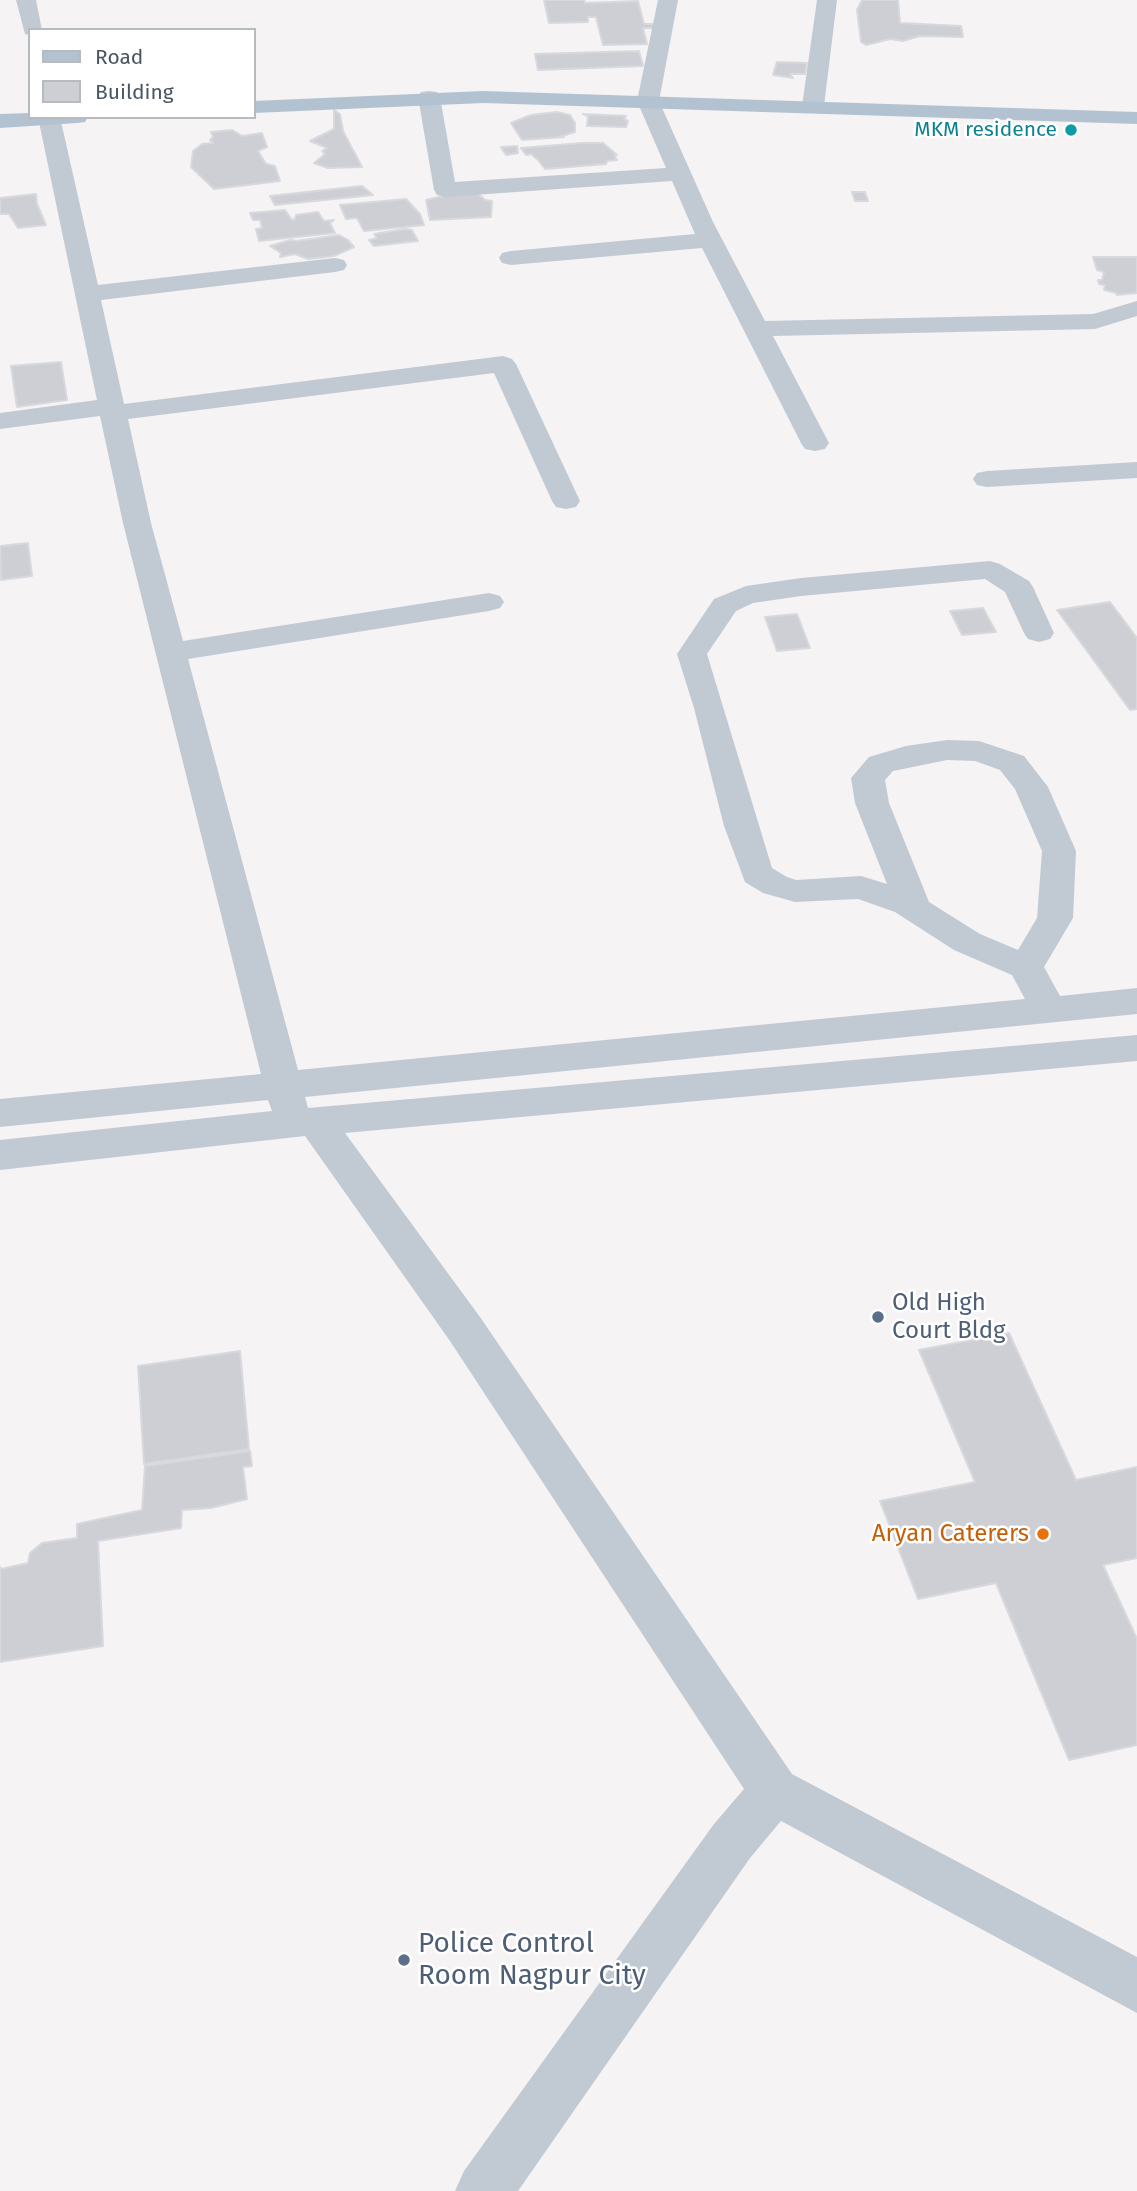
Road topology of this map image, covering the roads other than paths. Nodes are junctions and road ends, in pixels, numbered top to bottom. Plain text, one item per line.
1 (26, 0) edge
2 (668, 0) edge
3 (827, 0) edge
4 (32, 28) edge
5 (256, 93) edge
6 (649, 95) junction
7 (429, 97) junction
8 (814, 100) junction
9 (0, 106) edge
10 (256, 107) edge
11 (1137, 107) edge
12 (28, 110) edge
13 (28, 117) edge
14 (1137, 118) edge
15 (52, 119) edge
16 (0, 121) edge
17 (679, 174) junction
18 (710, 240) junction
19 (511, 258) dead end
20 (335, 265) dead end
21 (87, 294) junction
22 (1137, 308) edge
23 (756, 329) junction
24 (112, 410) junction
25 (0, 421) edge
26 (815, 443) dead end
27 (1137, 470) edge
28 (987, 479) dead end
29 (566, 501) dead end
30 (489, 602) dead end
31 (1039, 633) dead end
32 (171, 652) junction
33 (915, 909) junction
34 (1026, 967) junction
35 (1137, 1001) edge
36 (1049, 1009) junction
37 (1137, 1048) edge
38 (283, 1085) junction
39 (0, 1113) edge
40 (304, 1122) junction
41 (0, 1155) edge
42 (774, 1791) junction
43 (1137, 1986) edge
44 (484, 2191) edge

1 - 4 street
2 - 6 street
3 - 8 street
5 - 6 main road
6 - 7 main road
6 - 8 main road
6 - 17 street
7 - 10 main road
7 - 17 street
8 - 11 main road
8 - 14 main road
9 - 12 main road
13 - 16 main road
15 - 21 street
17 - 18 street
18 - 19 street
18 - 23 street
20 - 21 street
21 - 24 street
22 - 23 street
23 - 26 street
24 - 25 street
24 - 29 street
24 - 32 street
27 - 28 street
30 - 32 street
31 - 33 street
32 - 38 street
33 - 34 street
33 - 34 street
34 - 36 street
35 - 36 street
36 - 38 street
37 - 40 street
38 - 39 street
38 - 40 street
40 - 41 street
40 - 42 street
42 - 43 street
42 - 44 street

